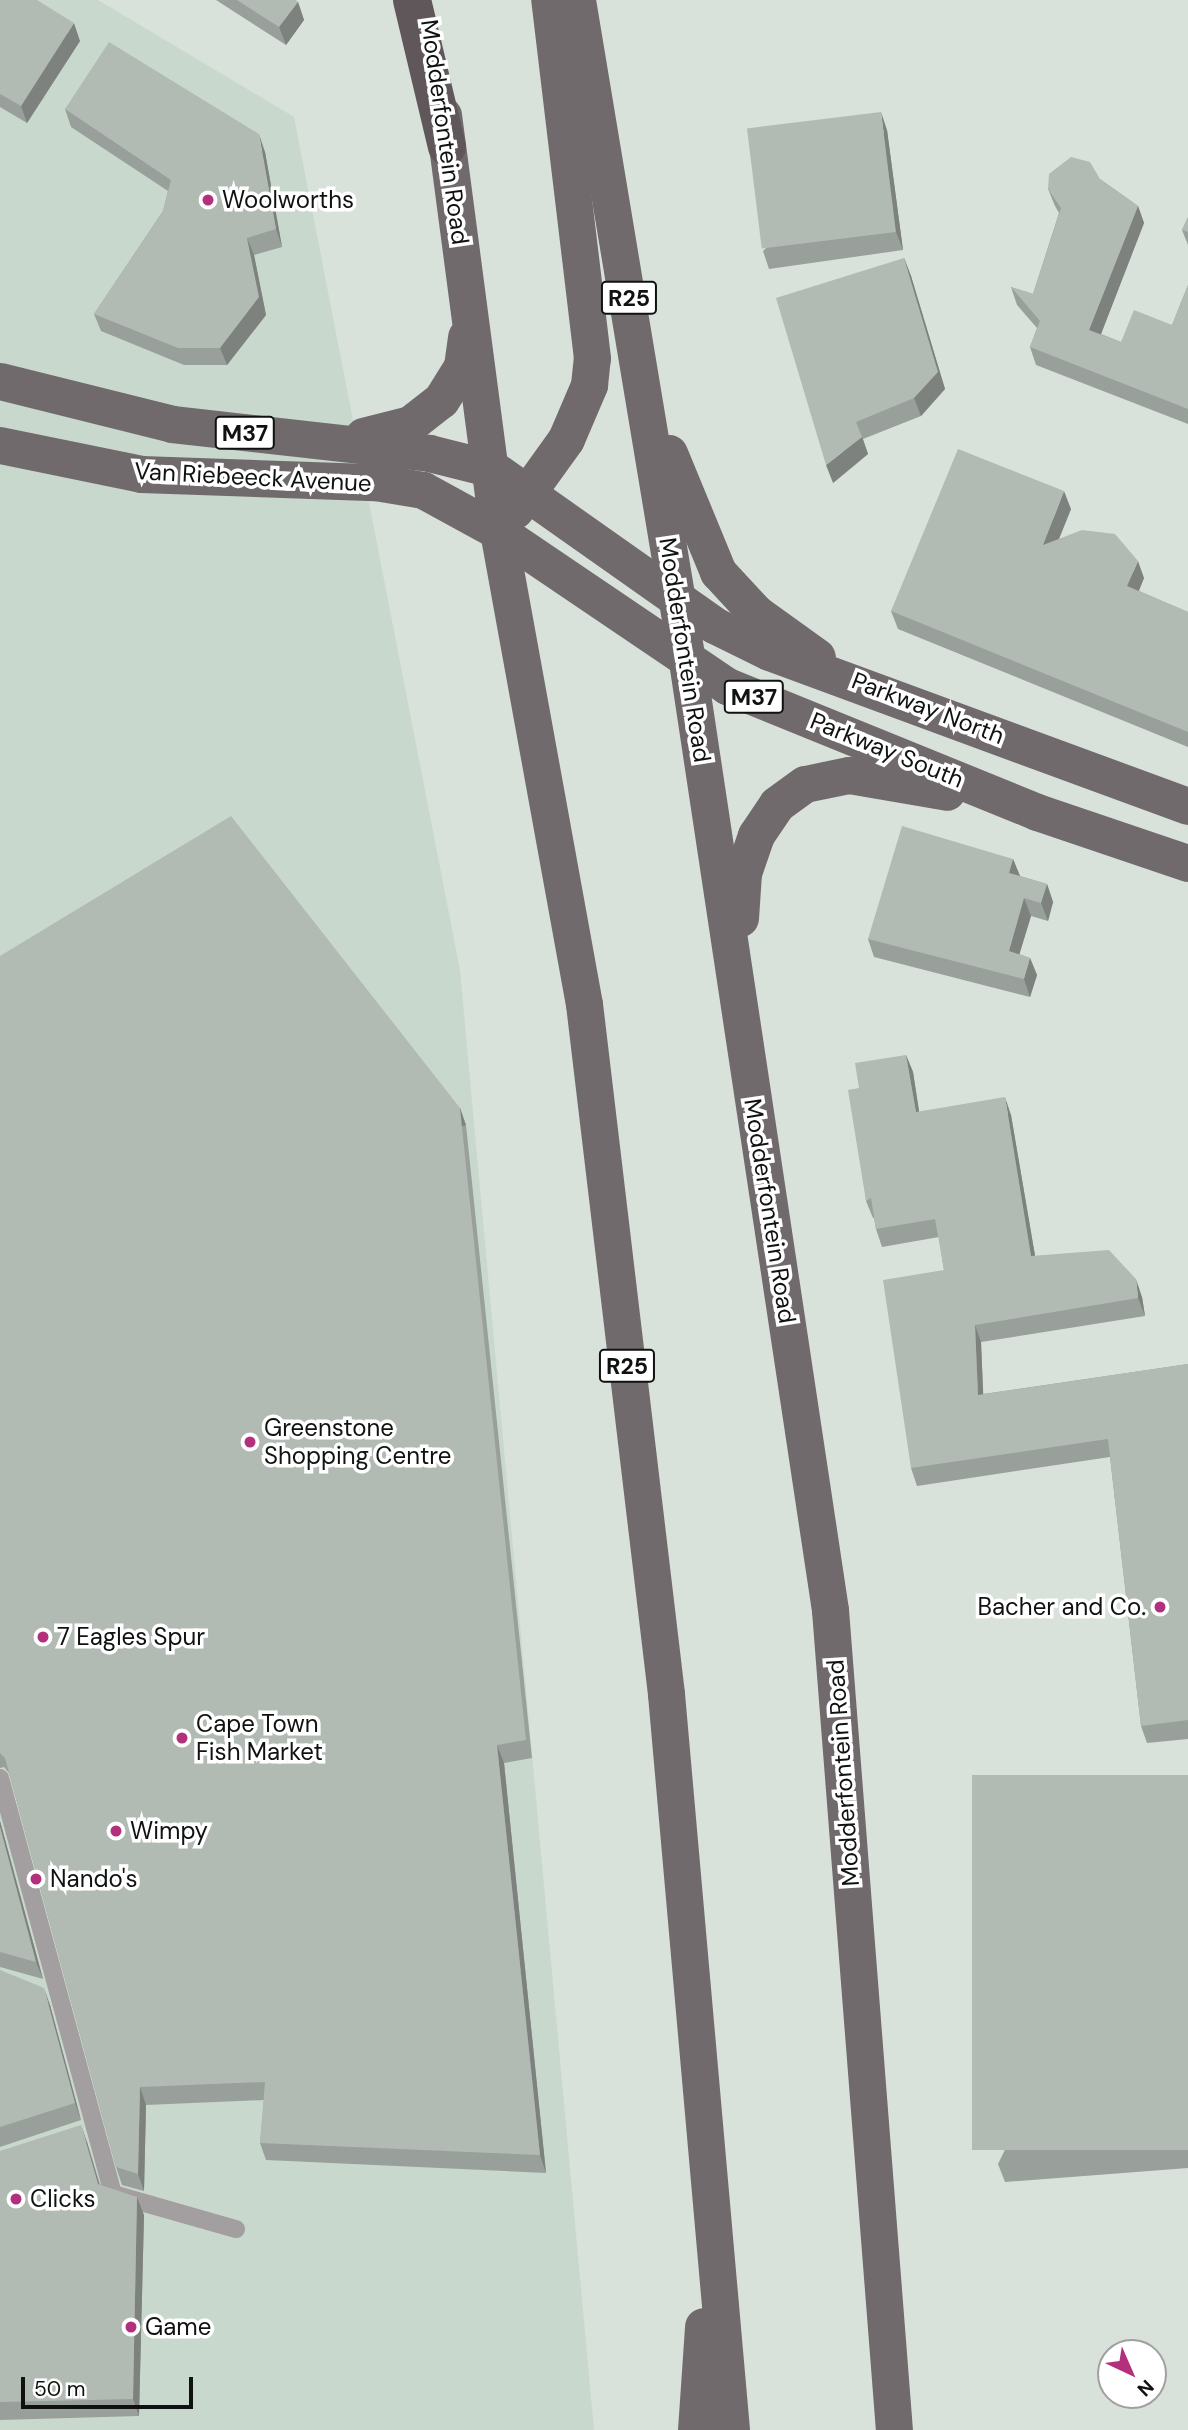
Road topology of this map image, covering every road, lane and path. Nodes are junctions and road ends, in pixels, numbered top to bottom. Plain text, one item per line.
1 (412, 0) edge
2 (427, 0) edge
3 (549, 0) edge
4 (577, 0) edge
5 (447, 147) junction
6 (469, 309) junction
7 (0, 381) edge
8 (643, 383) junction
9 (324, 442) junction
10 (0, 445) edge
11 (493, 469) junction
12 (530, 490) junction
13 (498, 531) junction
14 (677, 596) junction
15 (687, 661) junction
16 (845, 677) junction
17 (1188, 806) edge
18 (1037, 812) junction
19 (1188, 863) edge
20 (759, 1136) junction
21 (0, 1778) edge
22 (34, 1988) edge
23 (56, 1995) junction
24 (710, 2193) junction
25 (236, 2230) dead end
26 (696, 2430) edge
27 (731, 2430) edge
28 (894, 2430) edge

1 - 5 highway
2 - 5 main road, Modderfontein Road / R25
3 - 12 main road
4 - 8 main road, Modderfontein Road / R25
5 - 6 main road, Modderfontein Road / R25
6 - 9 main road
6 - 11 main road, Modderfontein Road / R25
7 - 9 main road, Van Riebeeck Avenue / M37
8 - 14 main road, Modderfontein Road / R25
8 - 16 main road
9 - 11 main road, Van Riebeeck Avenue / M37
10 - 13 main road, Van Riebeeck Avenue / M37
11 - 12 main road, Van Riebeeck Avenue / M37
11 - 13 main road, Modderfontein Road / R25
12 - 13 main road
12 - 14 main road, Van Riebeeck Avenue / M37
13 - 15 main road, Parkway South / M37
13 - 24 main road, Modderfontein Road / R25
14 - 15 main road, Modderfontein Road / R25
14 - 16 main road, Parkway North / M37
15 - 18 main road, Parkway South / M37
15 - 20 main road, Modderfontein Road / R25
16 - 17 main road, Parkway North / M37
18 - 19 main road, Parkway South / M37
18 - 20 main road
20 - 28 main road, Modderfontein Road / R25
21 - 23 street
22 - 23 street
23 - 25 street
24 - 26 main road
24 - 27 main road, Modderfontein Road / R25

